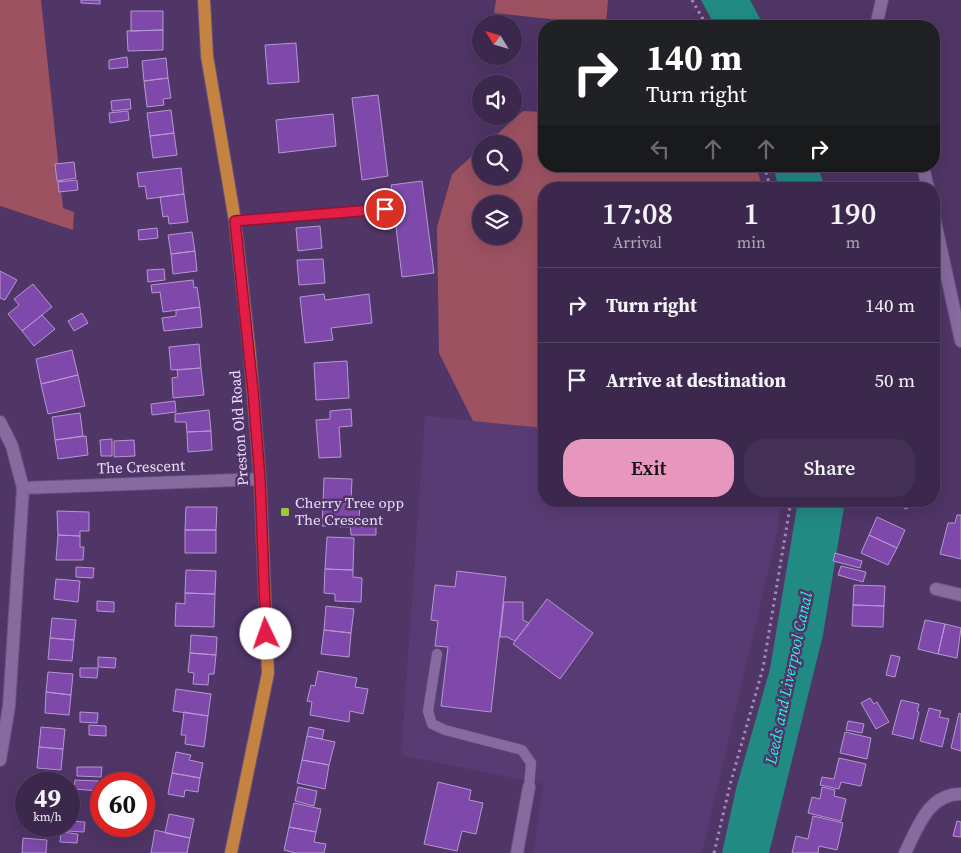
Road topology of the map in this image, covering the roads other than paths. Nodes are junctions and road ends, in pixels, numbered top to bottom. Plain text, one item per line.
1 (204, 0) edge
2 (882, 0) edge
3 (877, 20) edge
4 (385, 209) dead end
5 (235, 221) junction
6 (940, 245) edge
7 (961, 341) edge
8 (0, 422) edge
9 (260, 479) junction
10 (23, 488) junction
11 (936, 589) dead end
12 (961, 595) edge
13 (437, 654) dead end
14 (0, 760) edge
15 (529, 787) joint
16 (961, 794) edge
17 (232, 853) edge
18 (517, 853) edge
19 (905, 853) edge

1 - 5 main road, Preston Old Road
2 - 3 street
4 - 5 lane
5 - 9 main road, Preston Old Road
6 - 7 street
8 - 10 street
9 - 10 street, The Crescent
9 - 17 main road, Preston Old Road
10 - 14 street
11 - 12 street
13 - 15 lane
15 - 18 street
16 - 19 street

